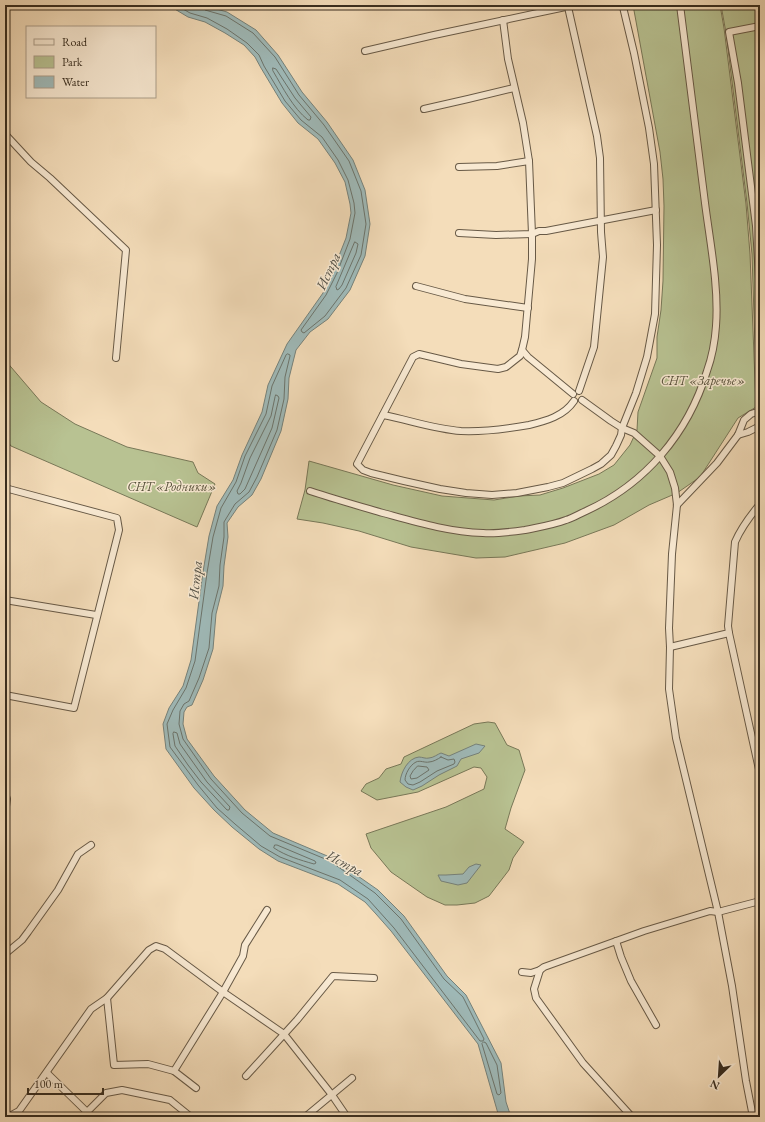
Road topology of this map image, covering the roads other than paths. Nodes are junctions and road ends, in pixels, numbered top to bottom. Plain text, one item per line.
1 (575, 5) edge
2 (621, 5) edge
3 (680, 5) edge
4 (568, 7) junction
5 (503, 20) junction
6 (760, 26) edge
7 (366, 51) dead end
8 (514, 88) junction
9 (424, 109) dead end
10 (5, 134) edge
11 (529, 161) junction
12 (459, 166) dead end
13 (656, 210) junction
14 (601, 220) junction
15 (459, 233) dead end
16 (532, 234) junction
17 (416, 286) dead end
18 (760, 296) edge
19 (528, 308) junction
20 (522, 350) junction
21 (116, 358) dead end
22 (580, 391) junction
23 (573, 394) junction
24 (582, 400) junction
25 (574, 401) junction
26 (760, 411) edge
27 (383, 415) junction
28 (760, 426) edge
29 (622, 428) junction
30 (738, 435) junction
31 (660, 456) junction
32 (5, 488) edge
33 (310, 491) dead end
34 (760, 504) edge
35 (677, 505) junction
36 (5, 600) edge
37 (96, 615) junction
38 (729, 633) junction
39 (670, 647) junction
40 (5, 695) edge
41 (760, 774) edge
42 (5, 793) edge
43 (5, 814) edge
44 (91, 845) dead end
45 (760, 901) edge
46 (267, 910) dead end
47 (718, 912) junction
48 (616, 941) junction
49 (5, 954) edge
50 (540, 970) junction
51 (522, 972) dead end
52 (374, 978) dead end
53 (223, 992) junction
54 (107, 998) junction
55 (656, 1025) dead end
56 (284, 1034) junction
57 (174, 1071) junction
58 (46, 1073) junction
59 (246, 1076) dead end
60 (352, 1078) dead end
61 (196, 1088) dead end
62 (332, 1095) junction
63 (8, 1117) edge
64 (191, 1117) edge
65 (305, 1117) edge
66 (347, 1117) edge
67 (632, 1117) edge
68 (753, 1117) edge

1 - 4 street
2 - 13 street
3 - 31 street
4 - 5 street
4 - 14 street
5 - 7 street
5 - 8 street
6 - 18 street
8 - 9 street
8 - 11 street
10 - 21 street
11 - 12 street
11 - 16 street
13 - 14 street
13 - 29 street
14 - 16 street
14 - 22 street
15 - 16 street
16 - 19 street
17 - 19 street
19 - 20 street
20 - 23 street
20 - 27 street
22 - 23 street
22 - 24 street
23 - 25 street
24 - 25 street
24 - 29 street
25 - 27 street
26 - 30 street
27 - 29 street
28 - 30 street
29 - 31 street
30 - 35 street
31 - 33 street
31 - 35 street
32 - 37 street
34 - 38 street
35 - 39 street
36 - 37 street
37 - 40 street
38 - 39 street
38 - 41 street
39 - 47 street
42 - 43 street
44 - 49 street
45 - 47 street
46 - 53 street
47 - 48 street
47 - 68 street
48 - 50 street
48 - 55 street
50 - 51 street
50 - 67 street
52 - 56 street
53 - 54 street
53 - 56 street
53 - 57 street
54 - 57 street
54 - 58 street
56 - 59 street
56 - 62 street
57 - 61 street
58 - 63 street
58 - 64 street
60 - 62 street
62 - 65 street
62 - 66 street

